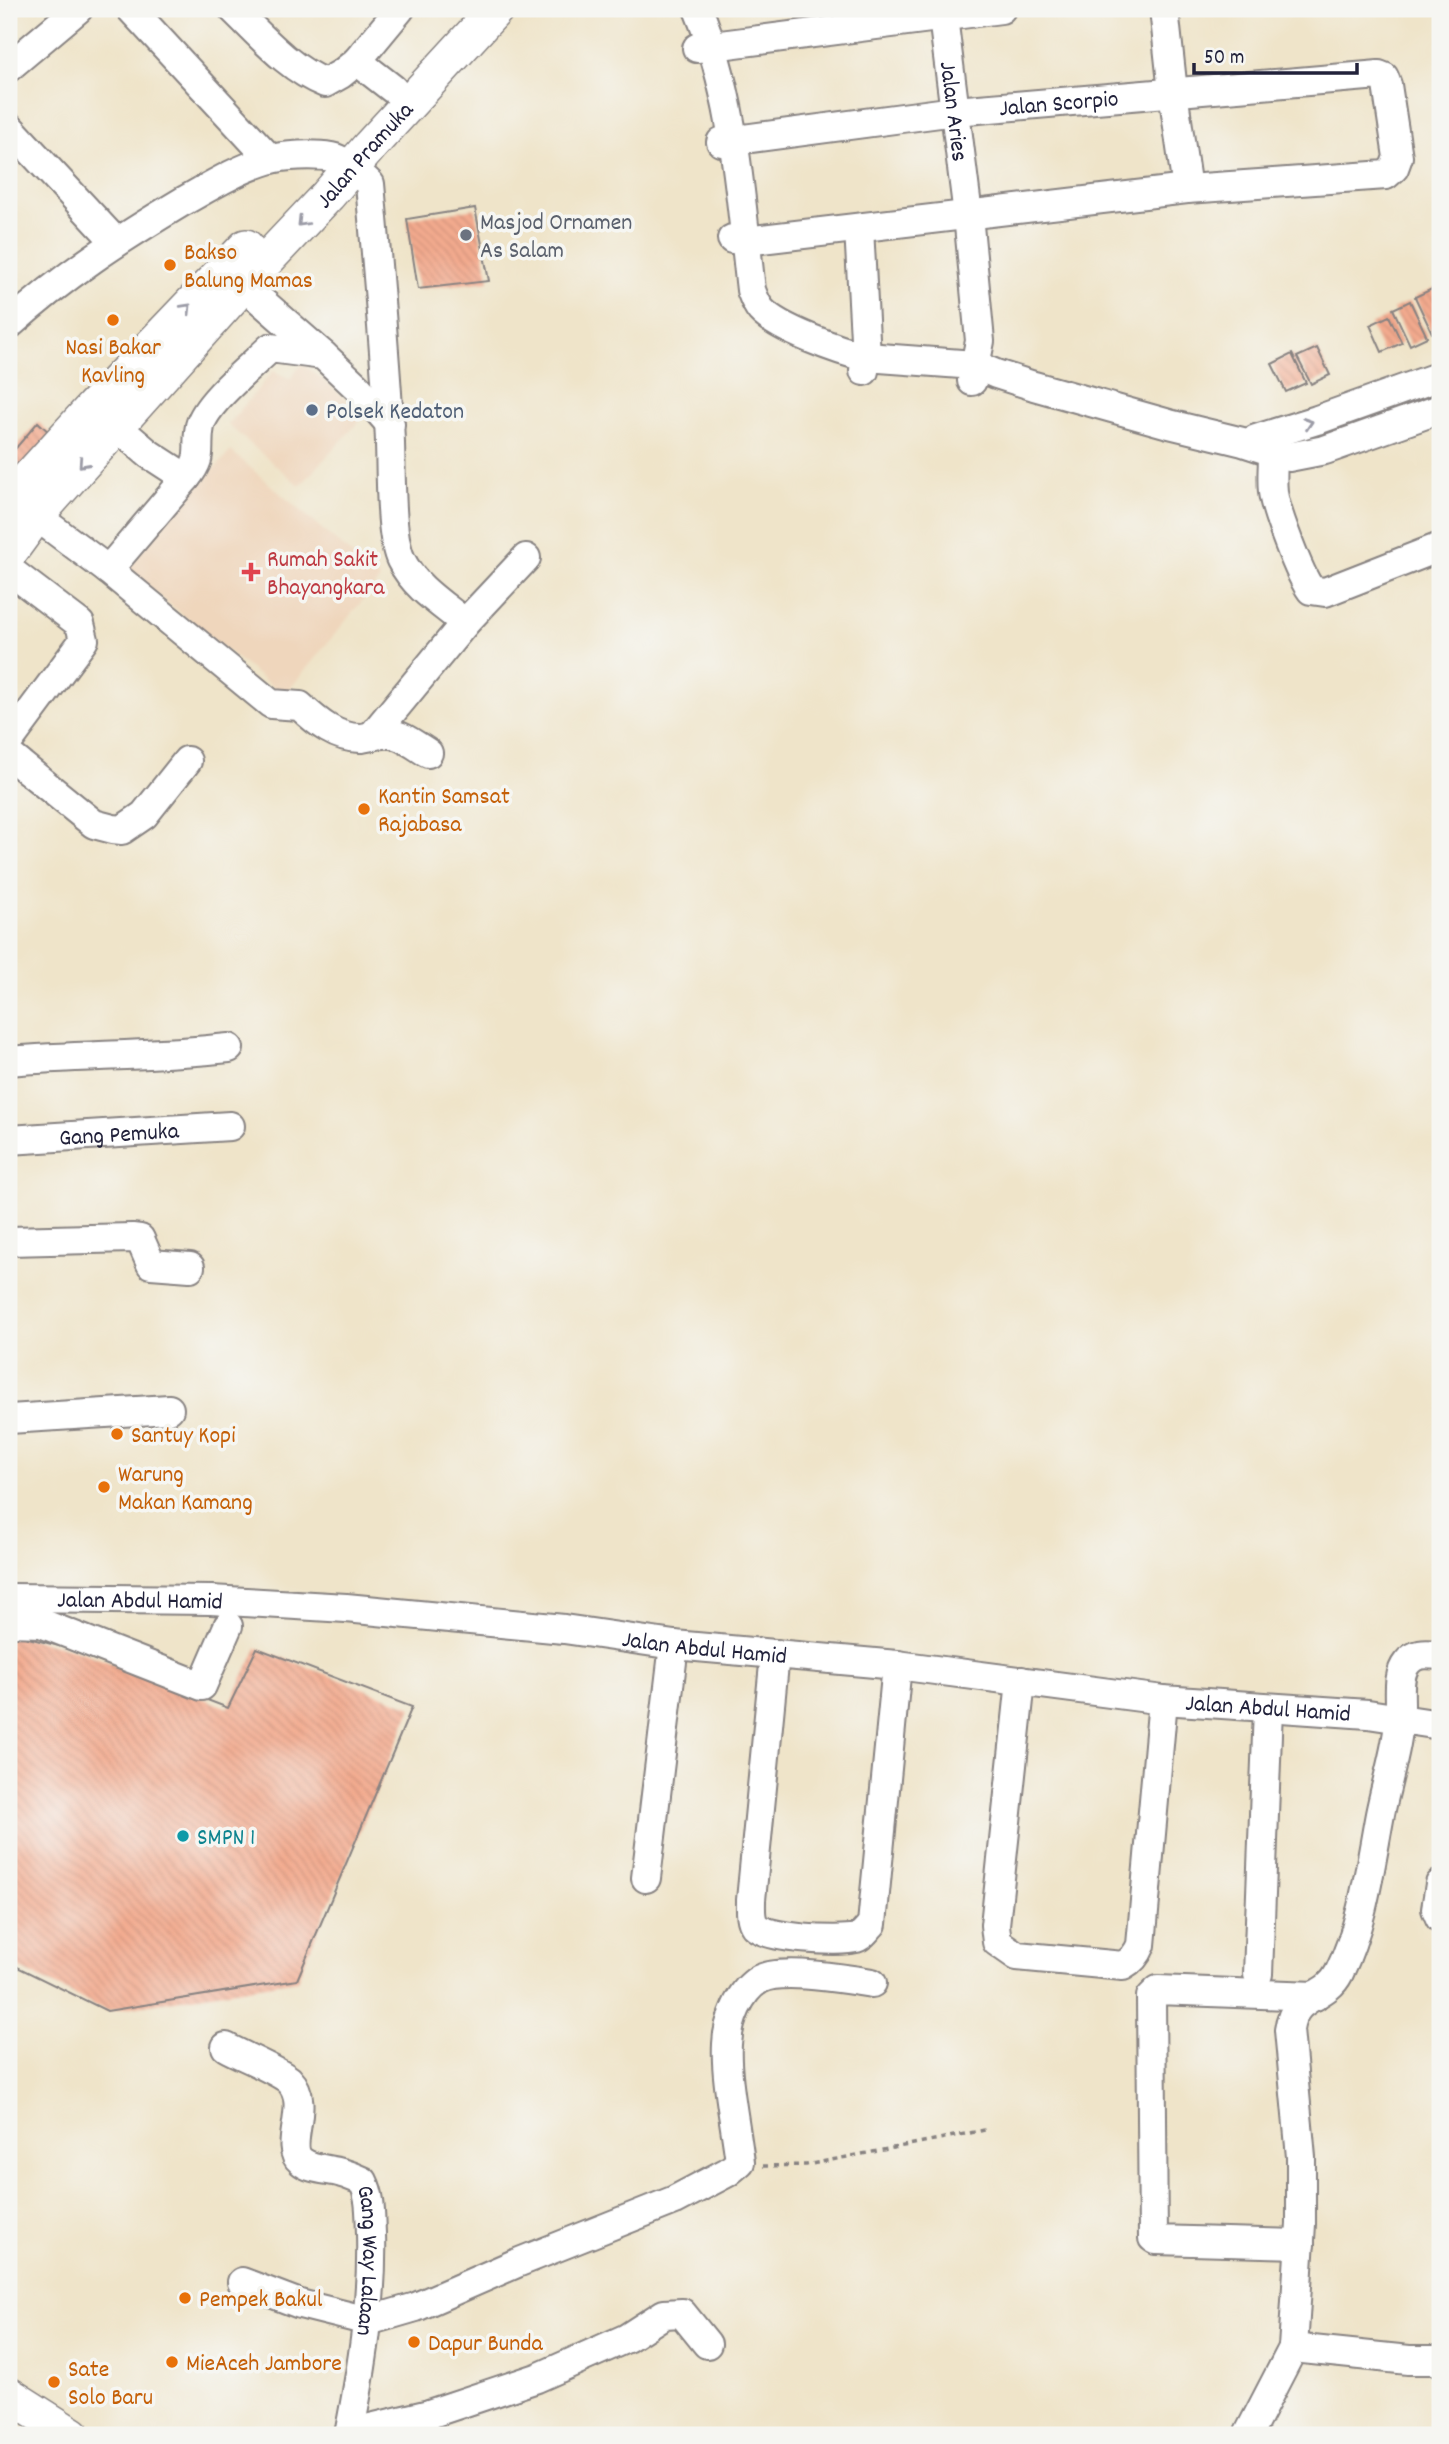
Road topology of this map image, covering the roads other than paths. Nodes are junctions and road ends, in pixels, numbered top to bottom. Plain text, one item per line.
1 (78, 9) edge
2 (131, 9) edge
3 (233, 9) edge
4 (400, 9) edge
5 (467, 9) edge
6 (496, 9) edge
7 (683, 9) edge
8 (698, 9) edge
9 (1000, 9) edge
10 (1164, 9) edge
11 (943, 12) edge
12 (705, 47) junction
13 (357, 61) junction
14 (9, 67) edge
15 (393, 89) junction
16 (1173, 92) junction
17 (955, 111) junction
18 (9, 127) edge
19 (727, 142) junction
20 (270, 159) junction
21 (342, 162) junction
22 (1187, 188) junction
23 (968, 215) junction
24 (859, 228) junction
25 (739, 240) junction
26 (116, 242) junction
27 (243, 285) junction
28 (9, 325) edge
29 (323, 355) junction
30 (865, 364) junction
31 (981, 373) junction
32 (1440, 376) edge
33 (1440, 409) edge
34 (105, 416) junction
35 (390, 424) junction
36 (1274, 444) junction
37 (186, 478) junction
38 (22, 510) edge
39 (1440, 547) edge
40 (9, 553) edge
41 (526, 558) dead end
42 (9, 570) edge
43 (108, 570) junction
44 (465, 623) junction
45 (372, 736) junction
46 (9, 741) edge
47 (428, 753) dead end
48 (9, 755) edge
49 (187, 761) dead end
50 (229, 1048) dead end
51 (9, 1061) edge
52 (230, 1126) dead end
53 (9, 1140) edge
54 (9, 1241) edge
55 (190, 1267) dead end
56 (169, 1409) dead end
57 (9, 1419) edge
58 (9, 1598) edge
59 (9, 1622) edge
60 (228, 1626) dead end
61 (674, 1645) junction
62 (775, 1654) junction
63 (1440, 1655) edge
64 (897, 1665) junction
65 (1021, 1681) junction
66 (1163, 1700) junction
67 (1268, 1708) junction
68 (1400, 1719) junction
69 (1440, 1725) edge
70 (646, 1878) dead end
71 (1440, 1884) edge
72 (1440, 1918) edge
73 (1258, 1973) dead end
74 (872, 1983) dead end
75 (1315, 1996) junction
76 (226, 2048) dead end
77 (1300, 2244) junction
78 (242, 2282) dead end
79 (368, 2321) junction
80 (708, 2344) dead end
81 (1293, 2348) junction
82 (1440, 2360) edge
83 (9, 2395) edge
84 (349, 2434) edge
85 (72, 2435) edge
86 (1248, 2435) edge

1 - 14 street
2 - 20 street
3 - 13 street
4 - 13 street
5 - 15 main road, Jalan Pramuka
6 - 21 main road, Jalan Pramuka
7 - 12 street
8 - 12 street
9 - 11 street
10 - 16 street
11 - 12 street
11 - 17 street, Jalan Aries
12 - 19 street
13 - 15 street
15 - 21 main road, Jalan Pramuka
16 - 17 street, Jalan Scorpio
16 - 22 street
16 - 22 street, Jalan Scorpio
17 - 19 street, Jalan Scorpio
17 - 23 street, Jalan Aries
18 - 26 street
19 - 25 street
20 - 21 street
20 - 26 street
21 -> 27 main road, Jalan Pramuka
34 -> 21 main road, Jalan Pramuka
21 - 35 street
22 - 23 street
23 - 24 street
23 - 31 street, Jalan Aries
24 - 25 street
24 - 30 street
25 - 30 street
26 - 28 street
27 - 29 street
27 - 34 main road, Jalan Pramuka
29 - 35 street
29 - 37 street
30 - 31 street
31 - 36 street
36 -> 32 street
33 - 36 street
34 - 37 street
34 - 38 main road, Jalan Pramuka
35 - 44 street
36 - 39 street
37 - 43 street
38 - 40 main road, Jalan Pramuka
38 - 43 street
41 - 44 street
42 - 46 street
43 - 45 street
44 - 45 street
45 - 47 street
48 - 49 street
50 - 51 street
52 - 53 street, Gang Pemuka
54 - 55 street
56 - 57 street
58 - 61 street, Jalan Abdul Hamid
59 - 60 street
61 - 62 street, Jalan Abdul Hamid
61 - 70 street
62 - 64 street, Jalan Abdul Hamid
62 - 64 street
63 - 68 street
64 - 65 street, Jalan Abdul Hamid
65 - 66 street, Jalan Abdul Hamid
65 - 66 street
66 - 67 street, Jalan Abdul Hamid
67 - 68 street, Jalan Abdul Hamid
67 - 73 street
68 - 69 street, Jalan Abdul Hamid
68 - 75 street
71 - 72 street
74 - 79 street
75 - 77 street
75 - 77 street
76 - 79 street, Gang Way Lalaan
77 - 81 street
78 - 79 street
79 - 84 street, Gang Way Lalaan
80 - 84 street
81 - 82 street
81 - 86 street
83 - 85 main road

